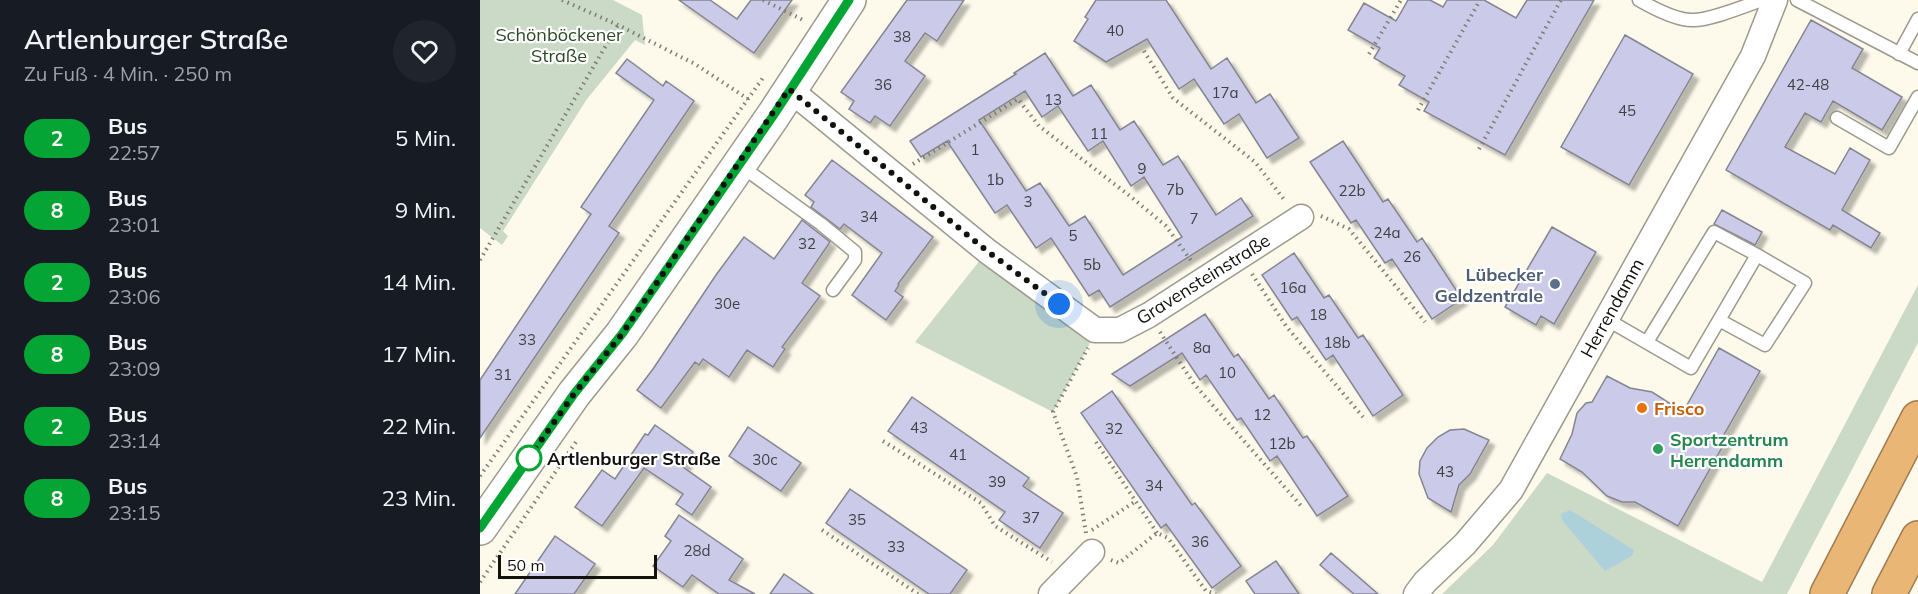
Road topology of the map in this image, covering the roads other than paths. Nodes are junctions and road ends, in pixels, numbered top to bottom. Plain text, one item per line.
1 (849, 0) edge
2 (1639, 0) edge
3 (1762, 0) edge
4 (1775, 0) edge
5 (1797, 0) edge
6 (1918, 19) edge
7 (1899, 54) junction
8 (1918, 63) edge
9 (770, 93) junction
10 (1918, 97) edge
11 (1838, 118) dead end
12 (739, 165) junction
13 (1300, 218) road end
14 (1757, 255) junction
15 (833, 290) dead end
16 (1606, 319) junction
17 (1719, 320) junction
18 (1647, 342) junction
19 (1918, 418) edge
20 (480, 528) edge
21 (1918, 538) edge
22 (1089, 543) road end
23 (1051, 594) edge
24 (1416, 594) edge
25 (1827, 594) edge
26 (1890, 594) edge

1 - 9 main road
2 - 3 lane
4 - 16 street, Herrendamm
5 - 7 lane
6 - 7 lane
7 - 8 lane
9 - 12 main road
9 - 13 street, Gravensteinstraße
10 - 11 lane
12 - 15 lane
12 - 20 main road
14 - 17 lane
14 - 17 lane
14 - 18 lane
16 - 18 lane
16 - 24 street, Herrendamm
17 - 18 lane
19 - 25 highway
21 - 26 highway
22 - 23 street

